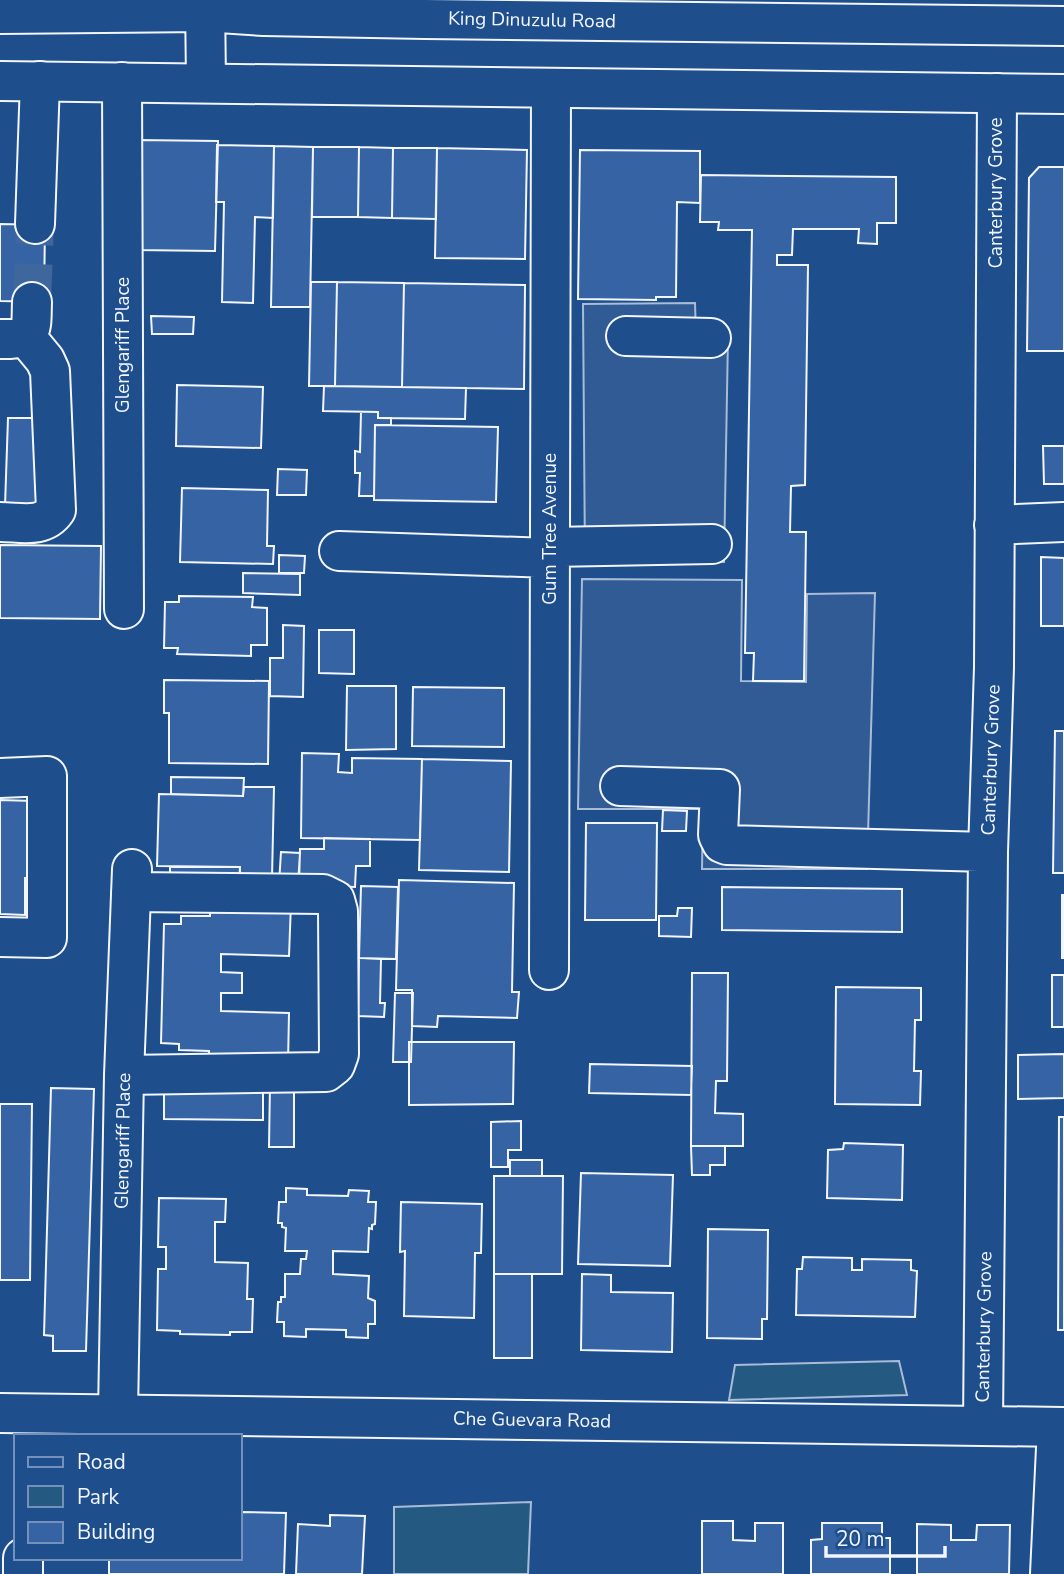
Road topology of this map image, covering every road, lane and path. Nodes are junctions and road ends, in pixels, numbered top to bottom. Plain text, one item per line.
1 (204, 6) edge
2 (425, 9) edge
3 (935, 12) edge
4 (0, 14) edge
5 (1064, 26) edge
6 (0, 81) edge
7 (40, 81) junction
8 (122, 82) junction
9 (206, 82) junction
10 (551, 88) junction
11 (997, 93) junction
12 (1064, 94) edge
13 (35, 224) tunnel mouth
14 (19, 326) tunnel mouth
15 (626, 336) dead end
16 (711, 338) dead end
17 (0, 522) edge
18 (1064, 522) edge
19 (994, 525) junction
20 (712, 544) dead end
21 (339, 551) dead end
22 (550, 553) junction
23 (124, 608) dead end
24 (0, 778) edge
25 (620, 786) dead end
26 (988, 852) junction
27 (0, 937) edge
28 (549, 970) dead end
29 (124, 1074) junction
30 (118, 1413) junction
31 (17, 1421) edge
32 (983, 1426) junction
33 (1060, 1427) edge
34 (1050, 1574) edge

1 - 2 street, King Dinuzulu Road
1 - 4 street, King Dinuzulu Road
1 - 9 street
2 - 3 street, King Dinuzulu Road
3 - 5 street, King Dinuzulu Road
6 - 7 street
7 - 8 street
7 - 13 street
8 - 9 street
8 - 23 street, Glengariff Place
9 - 10 street
10 - 11 street
10 - 22 street, Gum Tree Avenue
11 - 12 street
11 - 19 street, Canterbury Grove
14 - 17 street
15 - 16 street
18 - 19 street
19 - 26 street, Canterbury Grove
20 - 22 street
21 - 22 street
22 - 28 street, Gum Tree Avenue
24 - 27 street
25 - 26 street
26 - 32 street, Canterbury Grove
29 - 29 street, Glengariff Place
29 - 30 street, Glengariff Place
30 - 31 street, Che Guevara Road
30 - 32 street, Che Guevara Road
32 - 33 street, Che Guevara Road
33 - 34 street

